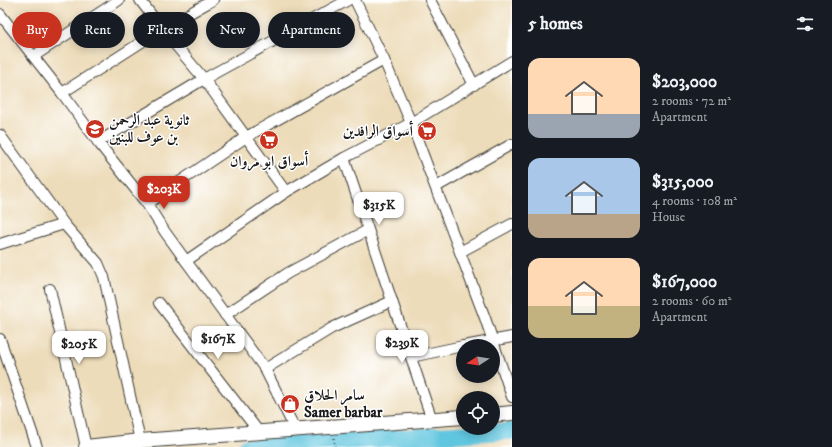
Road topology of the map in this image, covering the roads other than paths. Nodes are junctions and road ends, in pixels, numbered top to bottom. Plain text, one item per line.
1 (119, 0) edge
2 (140, 0) edge
3 (213, 0) edge
4 (355, 0) edge
5 (430, 0) edge
6 (343, 1) edge
7 (149, 12) edge
8 (192, 12) edge
9 (0, 14) edge
10 (133, 48) edge
11 (178, 48) edge
12 (34, 56) junction
13 (384, 60) junction
14 (512, 61) edge
15 (204, 79) junction
16 (474, 84) junction
17 (62, 93) junction
18 (412, 123) junction
19 (0, 135) edge
20 (246, 137) junction
21 (98, 142) junction
22 (512, 144) edge
23 (344, 158) junction
24 (436, 187) junction
25 (286, 192) junction
26 (147, 204) junction
27 (64, 224) junction
28 (512, 224) edge
29 (368, 230) junction
30 (0, 244) edge
31 (460, 252) junction
32 (186, 261) junction
33 (50, 289) dead end
34 (392, 301) junction
35 (159, 303) dead end
36 (225, 315) junction
37 (512, 337) edge
38 (0, 338) edge
39 (492, 339) edge
40 (499, 339) edge
41 (456, 348) edge
42 (411, 357) junction
43 (500, 363) edge
44 (265, 369) junction
45 (512, 397) edge
46 (512, 413) edge
47 (500, 414) edge
48 (456, 418) edge
49 (432, 420) junction
50 (295, 429) junction
51 (259, 432) junction
52 (140, 441) junction
53 (37, 447) edge
54 (86, 447) edge

1 - 12 street
2 - 7 street
3 - 8 street
4 - 13 street
5 - 16 street
6 - 15 street
9 - 12 street
10 - 17 street
11 - 15 street
12 - 17 street
13 - 18 street
13 - 20 street
14 - 16 street
15 - 20 street
15 - 21 street
16 - 18 street
17 - 21 street
18 - 23 street
18 - 24 street
19 - 27 street
20 - 25 street
20 - 26 street
21 - 26 street
22 - 24 street
23 - 25 street
23 - 29 street
24 - 31 street
25 - 32 street
26 - 32 street
27 - 30 street
27 - 52 street
28 - 31 street
29 - 34 street
29 - 36 street
31 - 39 street
32 - 36 street
33 - 54 street
34 - 42 street
34 - 44 street
35 - 51 street
36 - 44 street
37 - 40 street
38 - 53 street
41 - 42 street
42 - 49 street
43 - 45 street
44 - 50 street
46 - 47 street
48 - 49 street
49 - 50 street
50 - 51 street
51 - 52 street
52 - 54 street

